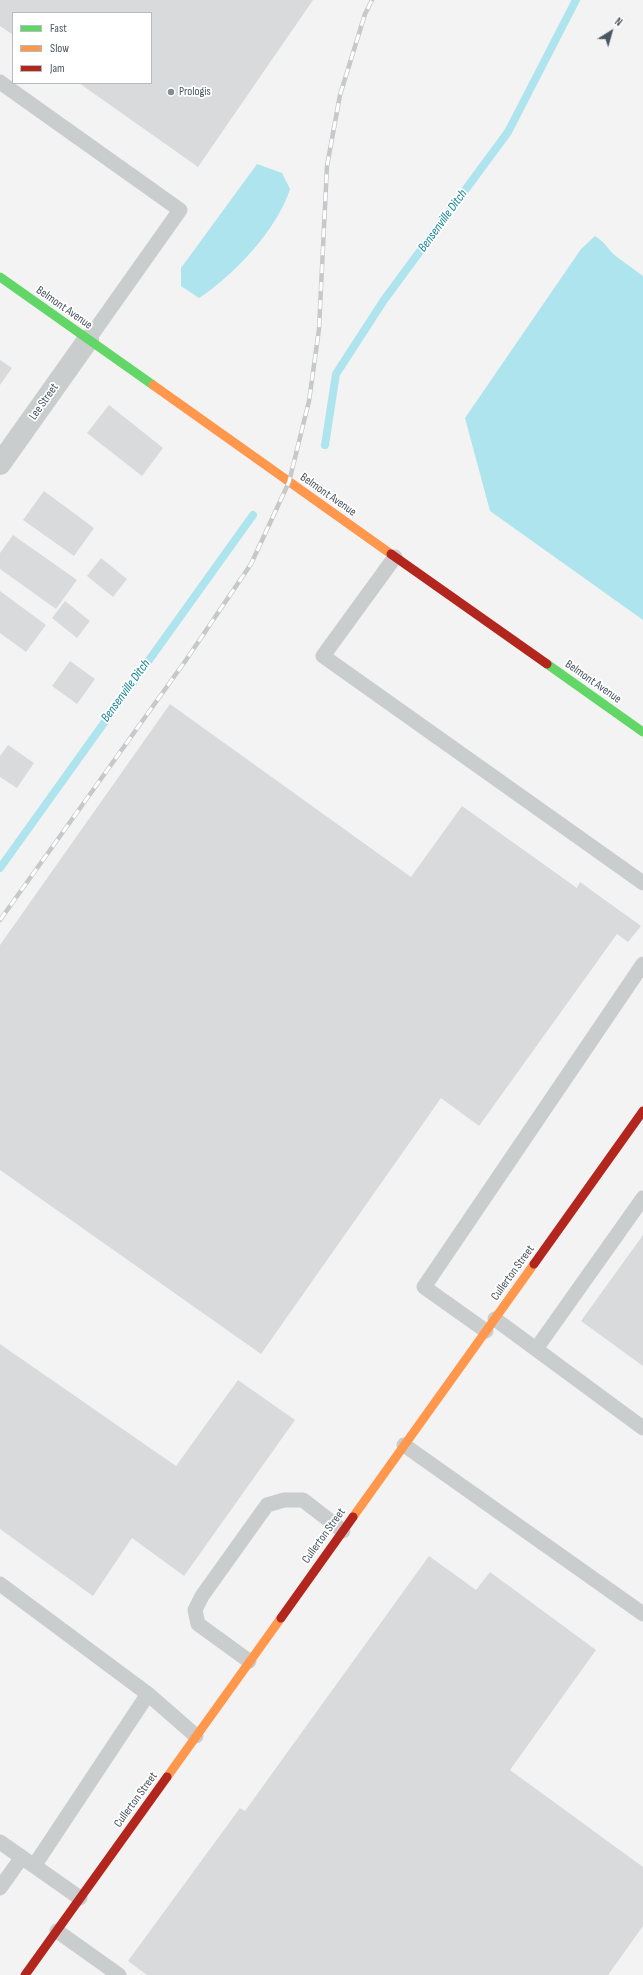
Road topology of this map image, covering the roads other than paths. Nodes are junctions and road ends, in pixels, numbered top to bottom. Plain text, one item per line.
1 (0, 82) edge
2 (0, 277) edge
3 (88, 340) junction
4 (0, 464) edge
5 (395, 557) junction
6 (643, 732) edge
7 (643, 883) edge
8 (643, 964) edge
9 (643, 1111) edge
10 (643, 1198) edge
11 (495, 1319) junction
12 (486, 1331) junction
13 (536, 1349) junction
14 (643, 1428) edge
15 (404, 1445) junction
16 (343, 1531) junction
17 (0, 1584) edge
18 (643, 1614) edge
19 (249, 1661) junction
20 (148, 1694) junction
21 (196, 1736) junction
22 (0, 1842) edge
23 (28, 1862) junction
24 (0, 1888) edge
25 (80, 1898) junction
26 (57, 1931) junction
27 (25, 1975) edge
28 (119, 1975) edge

1 - 3 lane
2 - 3 street, Belmont Avenue
3 - 4 street, Lee Street
3 - 5 street, Belmont Avenue
5 - 6 street, Belmont Avenue
5 - 7 lane
8 - 12 lane
9 - 11 street, Cullerton Street
10 - 13 lane
11 - 12 street, Cullerton Street
11 - 13 lane
12 - 15 street, Cullerton Street
13 - 14 lane
15 - 16 street, Cullerton Street
15 - 18 lane
16 - 19 street, Cullerton Street
16 - 19 lane
17 - 20 lane
19 - 21 street, Cullerton Street
20 - 21 lane
20 - 23 lane
21 - 25 street, Cullerton Street
22 - 23 lane
23 - 24 lane
23 - 25 lane
25 - 26 street, Cullerton Street
26 - 27 street, Cullerton Street
26 - 28 lane

